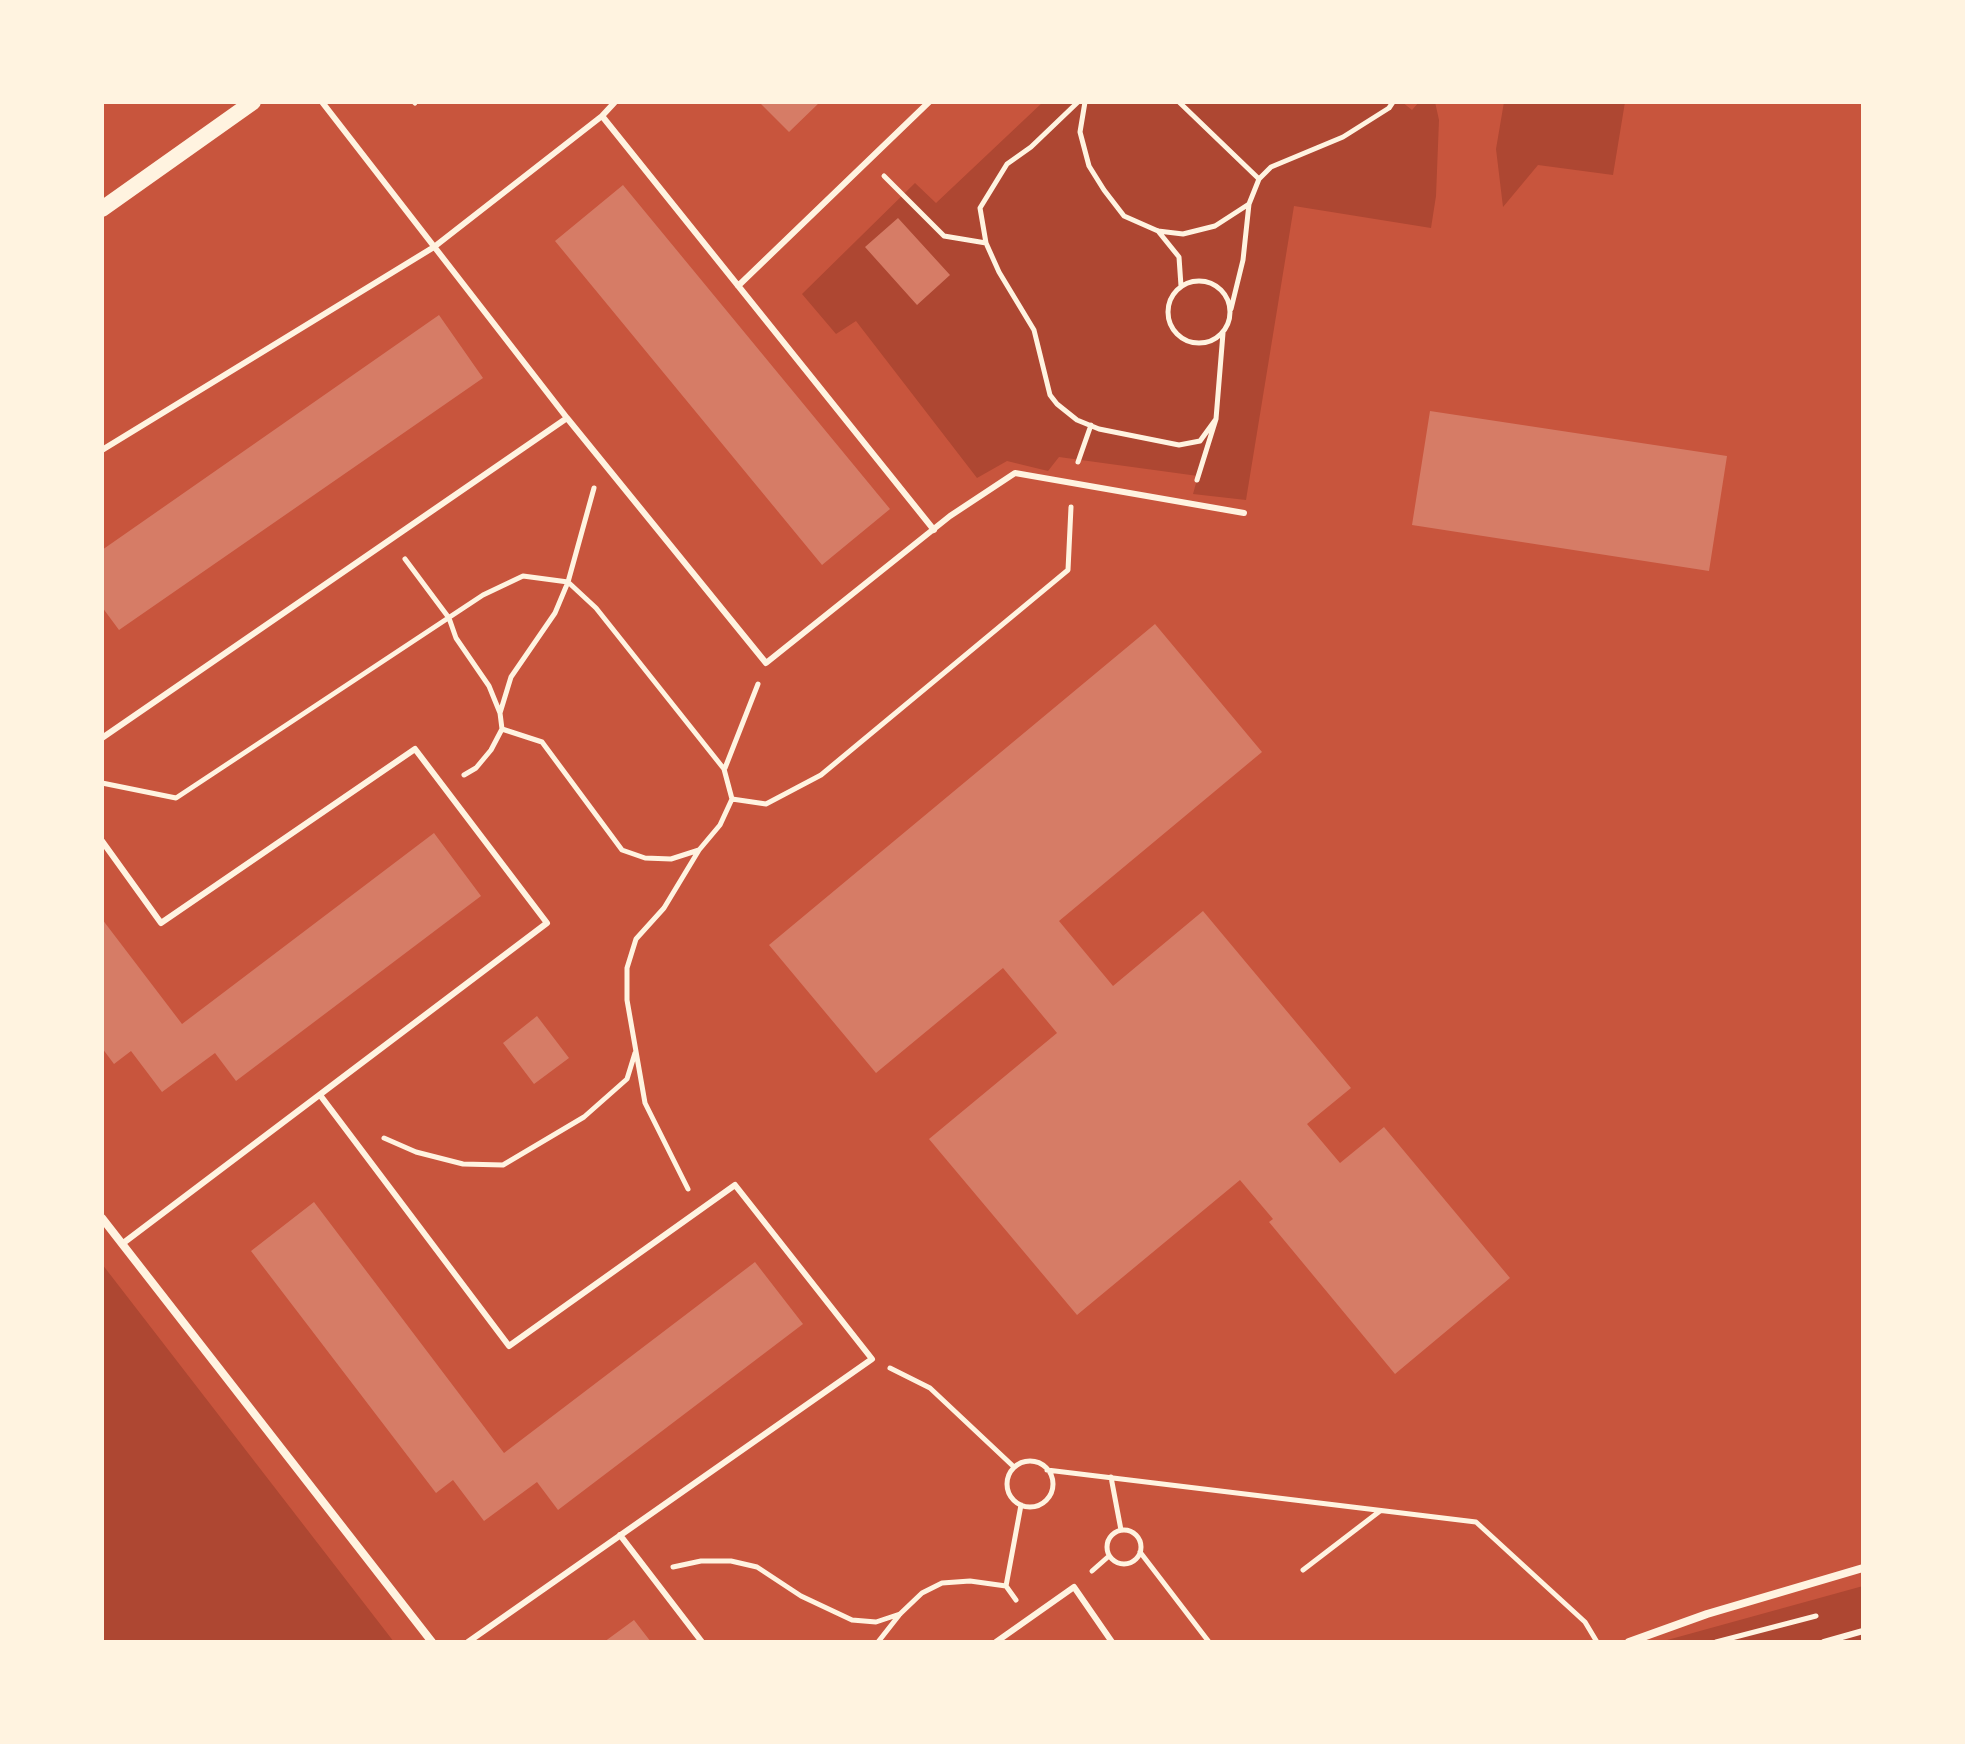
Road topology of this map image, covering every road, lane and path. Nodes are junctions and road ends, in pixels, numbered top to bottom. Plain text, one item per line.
1 (253, 102) edge
2 (322, 102) edge
3 (615, 102) edge
4 (929, 102) edge
5 (1078, 102) edge
6 (1085, 102) edge
7 (1179, 102) edge
8 (1393, 102) edge
9 (602, 116) junction
10 (869, 161) junction
11 (1259, 179) junction
12 (1249, 204) junction
13 (102, 209) edge
14 (1158, 231) junction
15 (986, 243) junction
16 (434, 247) junction
17 (738, 286) junction
18 (1181, 286) junction
19 (1230, 314) junction
20 (1223, 332) junction
21 (567, 418) junction
22 (1216, 419) junction
23 (1091, 425) junction
24 (102, 450) edge
25 (601, 459) junction
26 (1071, 483) junction
27 (1190, 504) junction
28 (1244, 513) dead end
29 (934, 530) junction
30 (390, 539) junction
31 (568, 582) junction
32 (449, 618) junction
33 (766, 663) junction
34 (500, 713) junction
35 (502, 729) junction
36 (102, 738) edge
37 (724, 769) junction
38 (102, 783) edge
39 (443, 787) junction
40 (732, 799) junction
41 (102, 841) edge
42 (699, 850) junction
43 (635, 1052) junction
44 (320, 1095) junction
45 (372, 1133) dead end
46 (695, 1213) junction
47 (102, 1218) edge
48 (122, 1244) junction
49 (872, 1359) junction
50 (1014, 1467) junction
51 (1047, 1470) junction
52 (1111, 1477) junction
53 (1021, 1505) junction
54 (1381, 1510) junction
55 (1121, 1530) junction
56 (620, 1535) junction
57 (1140, 1552) junction
58 (1863, 1568) edge
59 (1303, 1570) dead end
60 (649, 1572) junction
61 (1006, 1586) junction
62 (900, 1614) junction
63 (1819, 1616) dead end
64 (1029, 1619) junction
65 (1863, 1631) edge
66 (432, 1642) edge
67 (468, 1642) edge
68 (702, 1642) edge
69 (878, 1642) edge
70 (996, 1642) edge
71 (1112, 1642) edge
72 (1209, 1642) edge
73 (1597, 1642) edge
74 (1629, 1642) edge
75 (1716, 1642) edge
76 (1824, 1642) edge

1 - 13 main road
2 - 16 lane
3 - 9 lane
4 - 10 lane
5 - 15 path
6 - 14 path
7 - 11 path
8 - 11 path
9 - 16 lane
9 - 17 lane
10 - 15 path
10 - 17 lane
11 - 12 path
12 - 14 path
12 - 19 path
14 - 18 path
15 - 23 path
16 - 21 lane
16 - 24 lane
17 - 29 lane
18 - 19 path
18 - 20 path
19 - 20 path
20 - 22 path
21 - 25 lane
21 - 30 lane
22 - 23 path
22 - 27 path
23 - 26 path
25 - 31 path
25 - 33 lane
26 - 27 lane
26 - 29 lane
26 - 40 path
27 - 28 lane
29 - 33 lane
30 - 32 path
30 - 36 lane
31 - 32 path
31 - 34 path
31 - 37 path
32 - 34 path
32 - 38 path
33 - 37 path
34 - 35 path
35 - 39 path
35 - 42 path
37 - 40 path
39 - 41 lane
39 - 44 lane
40 - 42 path
42 - 43 path
43 - 45 path
43 - 46 path
44 - 46 lane
44 - 48 lane
46 - 49 lane
47 - 48 street
48 - 66 street
49 - 50 path
49 - 56 lane
50 - 51 path
50 - 53 path
51 - 52 path
51 - 53 path
52 - 54 path
52 - 55 path
53 - 61 path
54 - 59 path
54 - 73 path
55 - 57 path
55 - 57 path
56 - 60 lane
56 - 67 lane
57 - 72 path
58 - 74 street
60 - 62 path
60 - 68 lane
61 - 62 path
61 - 64 path
62 - 69 path
63 - 75 path
64 - 70 lane
64 - 71 lane
65 - 76 lane

